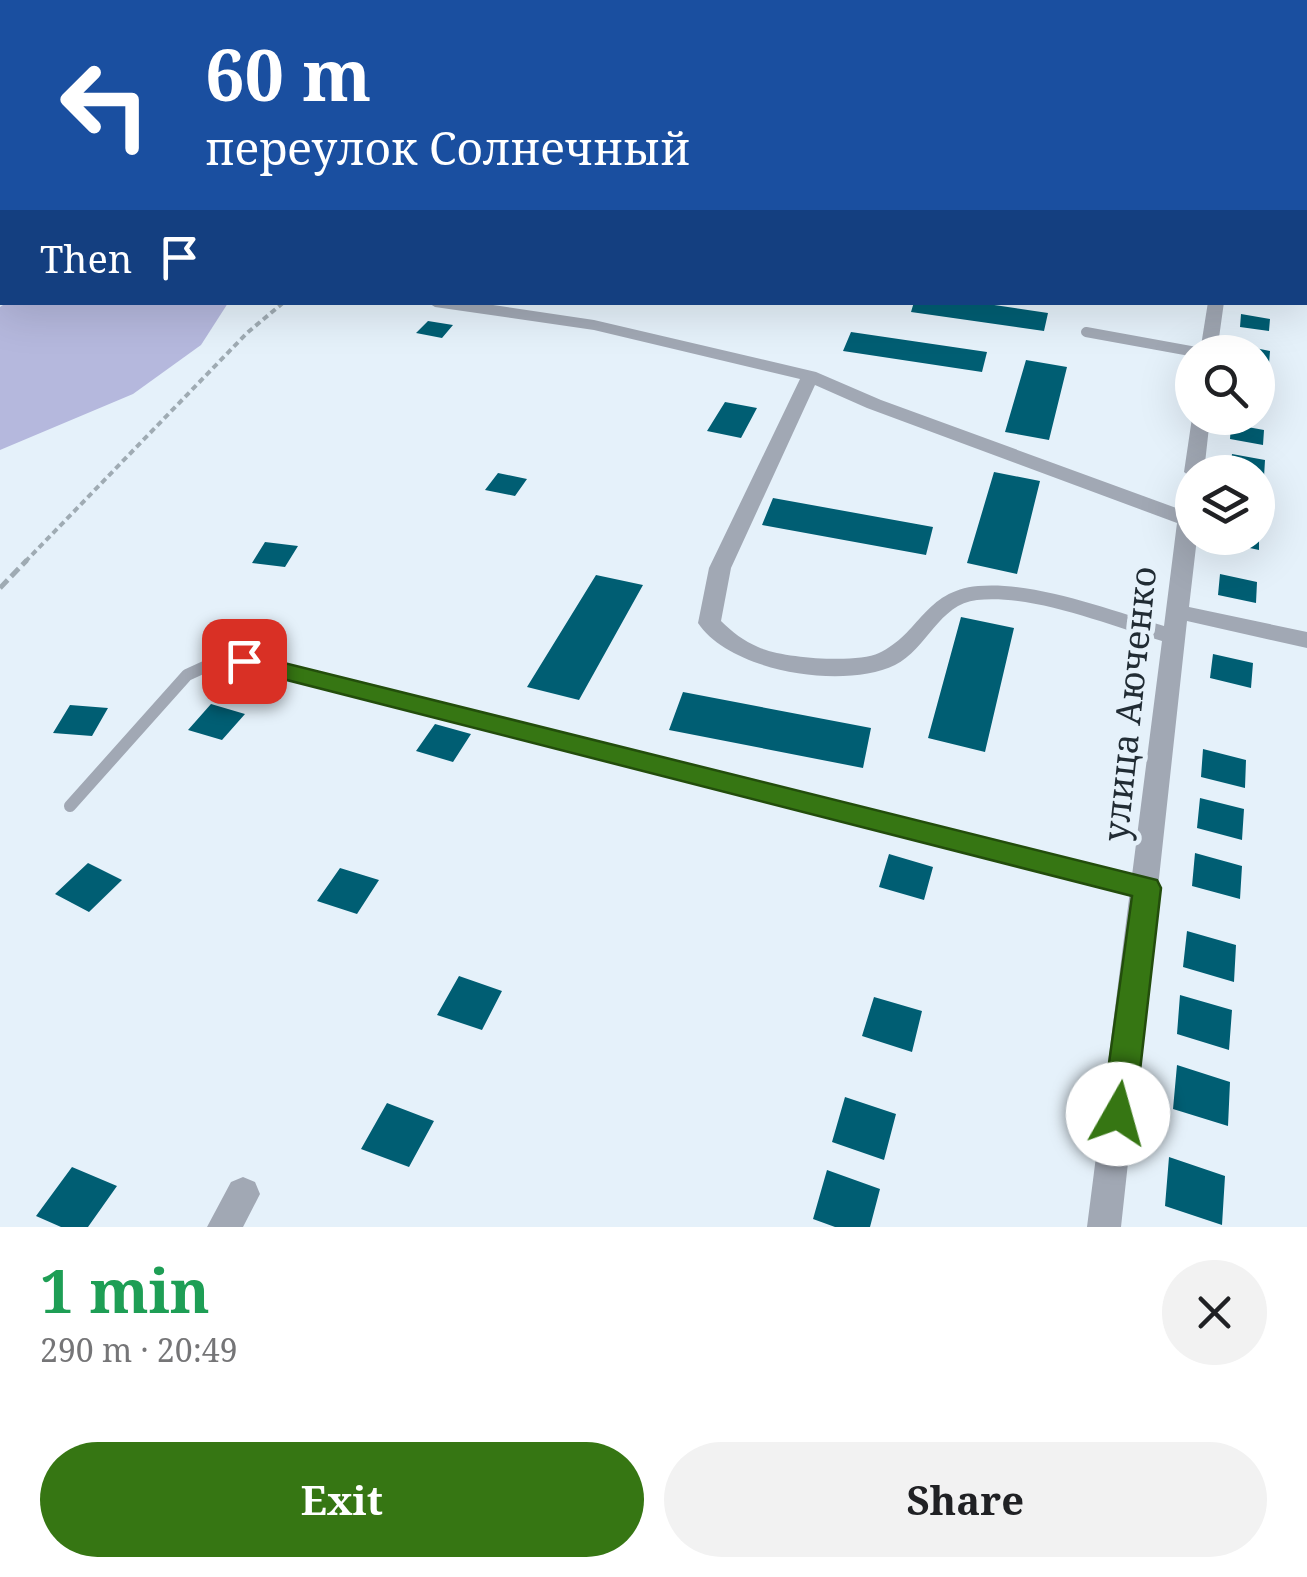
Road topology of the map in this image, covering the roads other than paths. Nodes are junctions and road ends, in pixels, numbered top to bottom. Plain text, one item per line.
1 (456, 305) edge
2 (1216, 305) edge
3 (1086, 332) dead end
4 (1211, 335) edge
5 (1175, 348) edge
6 (810, 376) junction
7 (1175, 515) edge
8 (1184, 555) edge
9 (1177, 624) junction
10 (1307, 640) edge
11 (70, 806) dead end
12 (1147, 888) junction
13 (243, 1194) dead end
14 (224, 1227) edge
15 (1104, 1227) edge

1 - 6 street
2 - 4 street
3 - 5 lane
6 - 7 street
6 - 9 street
8 - 9 street, улица Аюченко
9 - 10 street
9 - 12 street, улица Аюченко
11 - 12 lane
12 - 15 street, улица Аюченко
13 - 14 street

